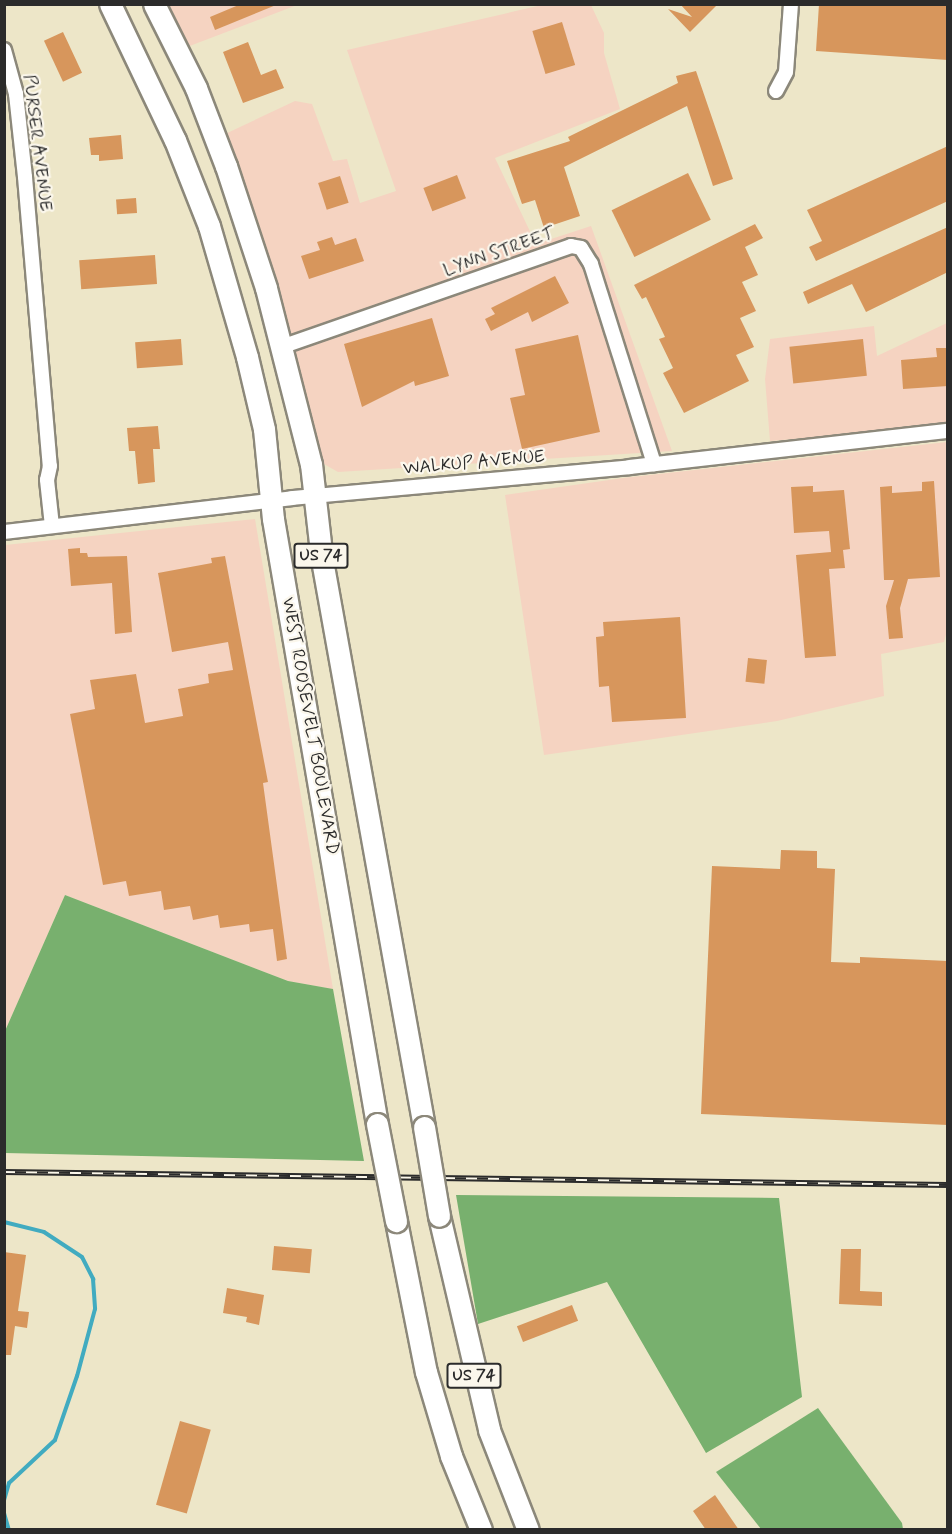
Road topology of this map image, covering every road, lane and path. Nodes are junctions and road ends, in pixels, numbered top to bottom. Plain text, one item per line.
1 (110, 4) edge
2 (154, 4) edge
3 (791, 4) edge
4 (4, 50) edge
5 (776, 91) dead end
6 (281, 347) junction
7 (948, 431) edge
8 (654, 464) junction
9 (314, 496) junction
10 (271, 501) junction
11 (52, 526) junction
12 (4, 532) edge
13 (481, 1530) edge
14 (528, 1530) edge

1 - 10 highway, WEST ROOSEVELT BOULEVARD / US 74
2 - 6 highway, US 74
3 - 5 street
4 - 11 street, PURSER AVENUE
6 - 8 street, LYNN STREET
6 - 9 highway, US 74
7 - 8 street, WALKUP AVENUE
8 - 9 street, WALKUP AVENUE
9 - 10 street, WALKUP AVENUE
9 - 14 highway, US 74, bridge
10 - 11 street, WALKUP AVENUE
10 - 13 highway, WEST ROOSEVELT BOULEVARD / US 74, bridge
11 - 12 street, WALKUP AVENUE

